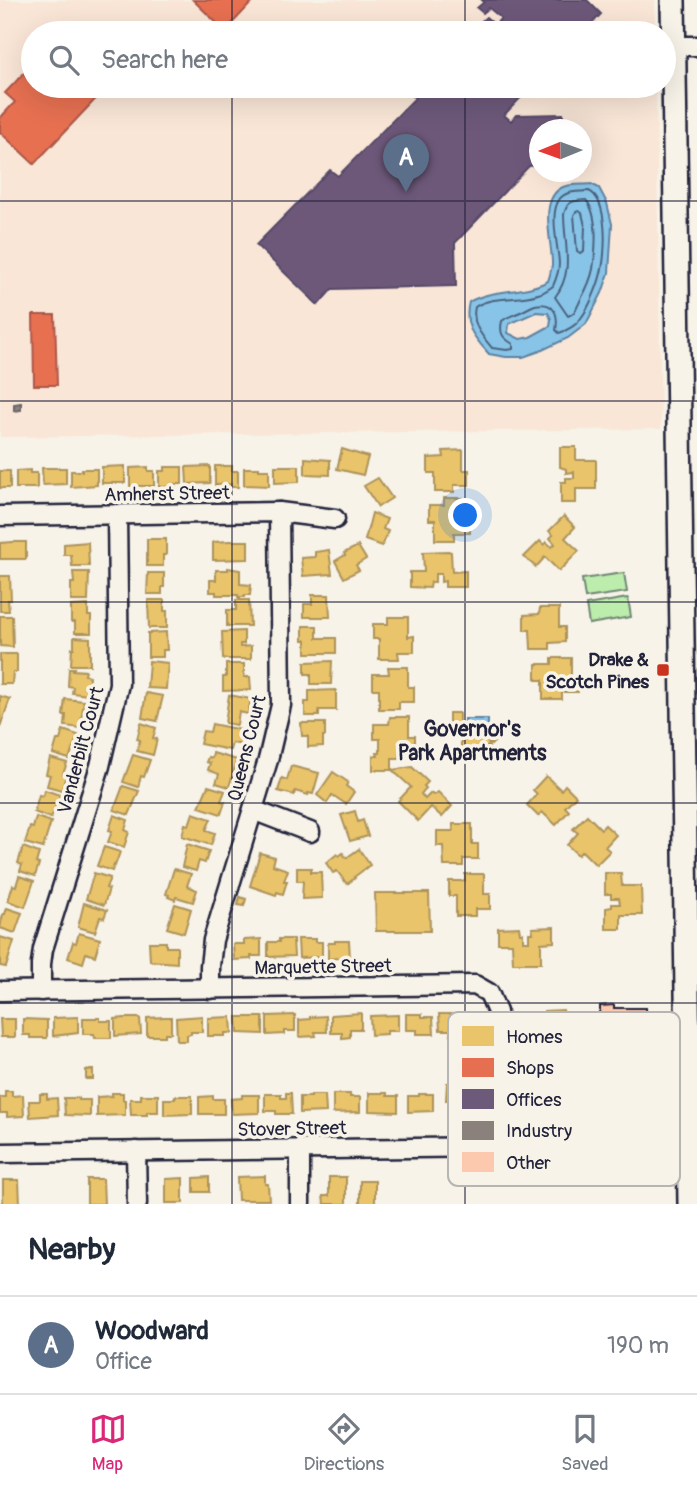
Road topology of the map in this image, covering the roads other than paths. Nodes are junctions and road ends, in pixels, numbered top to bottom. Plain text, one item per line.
1 (673, 0) edge
2 (673, 21) edge
3 (676, 46) edge
4 (697, 46) edge
5 (675, 98) edge
6 (279, 512) junction
7 (117, 514) junction
8 (0, 516) edge
9 (335, 519) dead end
10 (253, 810) junction
11 (310, 832) dead end
12 (210, 989) junction
13 (0, 991) edge
14 (41, 991) junction
15 (497, 1012) edge
16 (693, 1144) edge
17 (448, 1147) edge
18 (300, 1149) junction
19 (136, 1151) junction
20 (0, 1153) edge
21 (137, 1204) edge
22 (300, 1204) edge
23 (690, 1204) edge

1 - 2 main road
3 - 4 street
5 - 16 main road
6 - 7 street, Amherst Street
6 - 9 street, Amherst Street
6 - 10 street, Queens Court
7 - 8 street, Amherst Street
7 - 14 street, Vanderbilt Court
10 - 11 street
10 - 12 street, Queens Court
12 - 14 street, Marquette Street
12 - 15 street, Marquette Street
13 - 14 street, Marquette Street
16 - 23 main road
17 - 18 street, Stover Street
18 - 19 street, Stover Street
18 - 22 street
19 - 20 street, Stover Street
19 - 21 street

